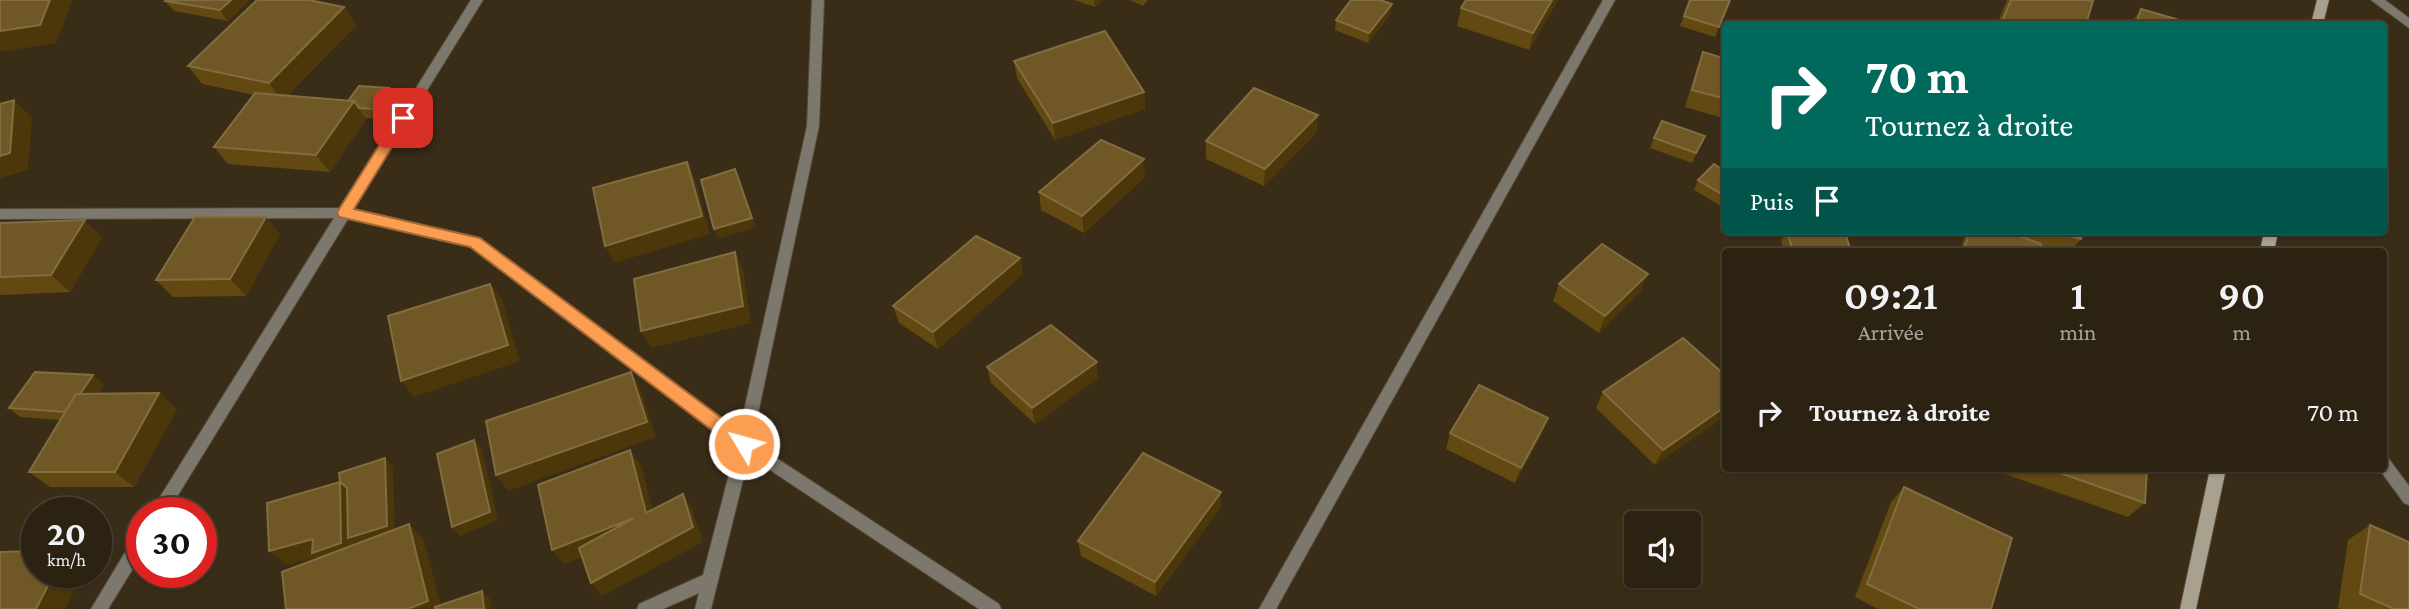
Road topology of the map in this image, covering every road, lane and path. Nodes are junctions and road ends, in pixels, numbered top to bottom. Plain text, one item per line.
1 (477, 0) edge
2 (818, 0) edge
3 (1609, 0) edge
4 (2323, 0) edge
5 (2377, 0) edge
6 (2319, 21) edge
7 (2409, 24) edge
8 (344, 213) junction
9 (0, 214) edge
10 (744, 444) junction
11 (2387, 468) edge
12 (2217, 472) edge
13 (168, 497) edge
14 (2409, 498) edge
15 (126, 566) edge
16 (710, 580) junction
17 (99, 609) edge
18 (645, 609) edge
19 (703, 609) edge
20 (993, 609) edge
21 (1268, 609) edge
22 (2188, 609) edge

1 - 8 street
2 - 10 street
3 - 21 street
4 - 6 street
5 - 7 street
8 - 9 street
8 - 10 street
8 - 13 street
10 - 16 street
10 - 20 street
11 - 14 street
12 - 22 street
15 - 17 street
16 - 18 street
16 - 19 street

